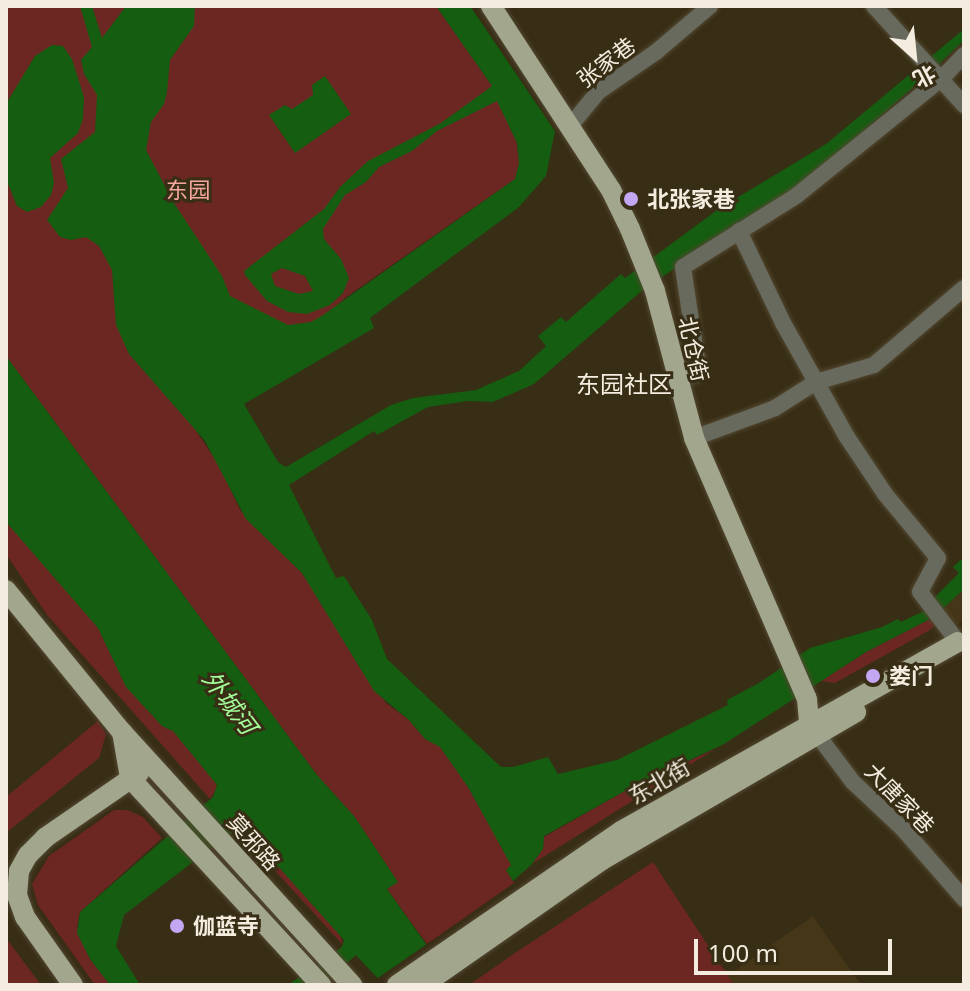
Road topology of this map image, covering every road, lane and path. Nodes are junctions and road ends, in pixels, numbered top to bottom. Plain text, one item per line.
1 (491, 6) edge
2 (710, 6) edge
3 (874, 6) edge
4 (964, 55) edge
5 (932, 71) junction
6 (964, 105) edge
7 (571, 125) junction
8 (739, 231) junction
9 (964, 288) edge
10 (677, 377) junction
11 (816, 382) junction
12 (694, 438) junction
13 (6, 590) edge
14 (961, 640) edge
15 (813, 730) junction
16 (122, 732) junction
17 (152, 765) junction
18 (130, 778) junction
19 (690, 799) junction
20 (964, 899) edge
21 (348, 981) edge
22 (73, 985) edge
23 (321, 985) edge
24 (397, 985) edge
25 (423, 985) edge

1 - 7 main road, 北仓街
2 - 7 street, 张家巷
3 - 5 street
4 - 5 street
5 - 6 street
5 - 8 street
7 - 10 main road, 北仓街
8 - 10 street
8 - 11 street
9 - 11 street
10 - 12 main road, 北仓街
11 - 12 street
11 - 14 street
12 - 15 main road, 北仓街
13 - 16 main road, 莫邪路
14 - 15 main road, 东北街
15 - 19 main road, 东北街
15 - 20 street, 大唐家巷
16 - 17 main road, 莫邪路
16 - 18 main road, 莫邪路
17 - 18 main road
17 - 21 main road, 莫邪路
18 - 22 main road
18 - 23 main road
19 - 24 main road, 东北街
19 - 25 main road, 东北街

